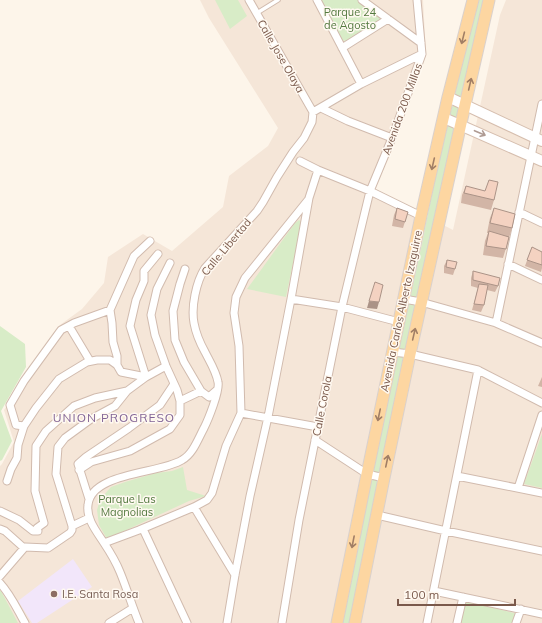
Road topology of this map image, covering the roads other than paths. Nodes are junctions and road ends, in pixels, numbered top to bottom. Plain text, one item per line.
1 (249, 0) edge
2 (278, 0) edge
3 (317, 0) edge
4 (362, 0) edge
5 (417, 0) edge
6 (473, 0) edge
7 (490, 0) edge
8 (257, 13) junction
9 (388, 19) junction
10 (421, 43) junction
11 (342, 48) junction
12 (422, 54) junction
13 (361, 84) junction
14 (448, 97) junction
15 (542, 104) edge
16 (465, 105) junction
17 (322, 108) junction
18 (313, 112) junction
19 (444, 118) junction
20 (461, 125) junction
21 (392, 138) junction
22 (538, 139) edge
23 (531, 155) junction
24 (542, 161) edge
25 (300, 162) dead end
26 (318, 170) junction
27 (370, 191) junction
28 (309, 198) junction
29 (519, 212) junction
30 (421, 216) junction
31 (542, 223) edge
32 (150, 241) dead end
33 (158, 254) dead end
34 (170, 262) dead end
35 (508, 264) junction
36 (185, 270) dead end
37 (542, 280) edge
38 (291, 299) junction
39 (404, 299) junction
40 (422, 302) junction
41 (342, 307) junction
42 (110, 310) junction
43 (399, 322) junction
44 (496, 323) junction
45 (69, 326) junction
46 (542, 343) edge
47 (393, 352) junction
48 (410, 354) junction
49 (90, 361) junction
50 (117, 365) junction
51 (166, 366) junction
52 (478, 370) junction
53 (146, 377) junction
54 (174, 384) junction
55 (217, 390) junction
56 (127, 391) junction
57 (201, 391) junction
58 (180, 401) junction
59 (542, 403) edge
60 (241, 413) junction
61 (542, 415) edge
62 (268, 417) junction
63 (24, 426) junction
64 (318, 426) junction
65 (315, 440) junction
66 (80, 470) junction
67 (367, 474) junction
68 (457, 476) junction
69 (384, 478) junction
70 (7, 481) dead end
71 (518, 488) junction
72 (542, 493) edge
73 (90, 499) junction
74 (194, 508) junction
75 (0, 511) edge
76 (377, 515) junction
77 (89, 518) junction
78 (72, 526) junction
79 (0, 529) edge
80 (143, 529) junction
81 (446, 532) junction
82 (104, 543) junction
83 (24, 548) junction
84 (542, 551) edge
85 (0, 576) edge
86 (235, 576) junction
87 (0, 583) edge
88 (434, 591) junction
89 (463, 597) junction
90 (133, 608) junction
91 (521, 609) junction
92 (542, 614) edge
93 (25, 623) edge
94 (110, 623) edge
95 (139, 623) edge
96 (187, 623) edge
97 (227, 623) edge
98 (282, 623) edge
99 (337, 623) edge
100 (355, 623) edge
101 (427, 623) edge
102 (457, 623) edge
103 (516, 623) edge

1 - 8 street, Calle Jose Olaya
2 - 8 lane
3 - 11 street
4 - 9 street
5 - 10 street, Avenida 200 Millas
6 -> 14 main road, Avenida Carlos Alberto Izaguirre
16 -> 7 main road, Avenida Carlos Alberto Izaguirre
8 - 18 street, Calle Jose Olaya
9 - 10 street
9 - 11 street
10 - 12 street, Avenida 200 Millas
11 - 13 street
12 - 13 street
12 - 21 street, Avenida 200 Millas
13 - 17 street
14 - 16 street
14 - 19 main road, Avenida Carlos Alberto Izaguirre
15 - 22 street
16 - 20 main road, Avenida Carlos Alberto Izaguirre
16 - 22 street
17 - 18 street
17 - 21 street
18 - 55 street, Calle Libertad
19 - 20 street
19 -> 30 main road, Avenida Carlos Alberto Izaguirre
20 -> 23 street
20 - 40 main road, Avenida Carlos Alberto Izaguirre
21 - 27 street, Avenida 200 Millas
22 - 23 street
23 - 24 street
23 - 29 street
25 - 26 street
26 - 27 street
26 - 28 street
27 - 30 street
27 - 41 street, Calle Corola
28 - 38 street
28 - 60 street
29 - 31 street
29 - 35 street
30 - 39 main road, Avenida Carlos Alberto Izaguirre
32 - 42 street
33 - 53 street
34 - 51 street
35 - 37 street
35 - 44 street
36 - 57 street
38 - 41 street
38 - 62 street
39 - 40 street
39 - 43 main road, Avenida Carlos Alberto Izaguirre
40 - 44 street
48 -> 40 main road, Avenida Carlos Alberto Izaguirre
41 - 43 street
41 - 64 street, Calle Corola
42 - 45 street
42 - 50 street
43 - 47 main road, Avenida Carlos Alberto Izaguirre
44 - 46 street
45 - 49 street
45 - 63 street
47 - 48 street
47 -> 67 main road, Avenida Carlos Alberto Izaguirre
48 - 52 street
69 -> 48 main road, Avenida Carlos Alberto Izaguirre
49 - 50 street
49 - 63 street
50 - 53 street
51 - 53 street
51 - 54 street
52 - 59 street
52 - 68 street
53 - 56 street
54 - 58 street
54 - 66 street
55 - 57 street
55 - 73 street, Calle Libertad
56 - 75 street
56 - 78 street
57 - 58 street
58 - 66 street
60 - 62 street
60 - 74 street
61 - 71 street
62 - 64 street
62 - 86 street
63 - 70 street
64 - 65 street, Calle Corola
65 - 67 street
65 - 98 street, Calle Corola
66 - 73 street
67 - 69 street
67 -> 99 main road, Avenida Carlos Alberto Izaguirre
68 - 71 street
68 - 81 street
69 - 76 main road, Avenida Carlos Alberto Izaguirre
71 - 72 street
73 - 77 street
74 - 80 street
74 - 86 street
76 - 81 street
76 - 100 main road, Avenida Carlos Alberto Izaguirre
77 - 78 street
77 - 82 street
78 - 83 street
79 - 83 street
80 - 82 street
80 - 96 street
81 - 84 street
81 - 88 street
82 - 90 street
83 - 85 street
86 - 97 street
87 - 93 street
88 - 89 street
88 - 101 street
89 - 91 street
89 - 102 street
90 - 94 street
90 - 95 street
91 - 92 street
91 - 103 street

